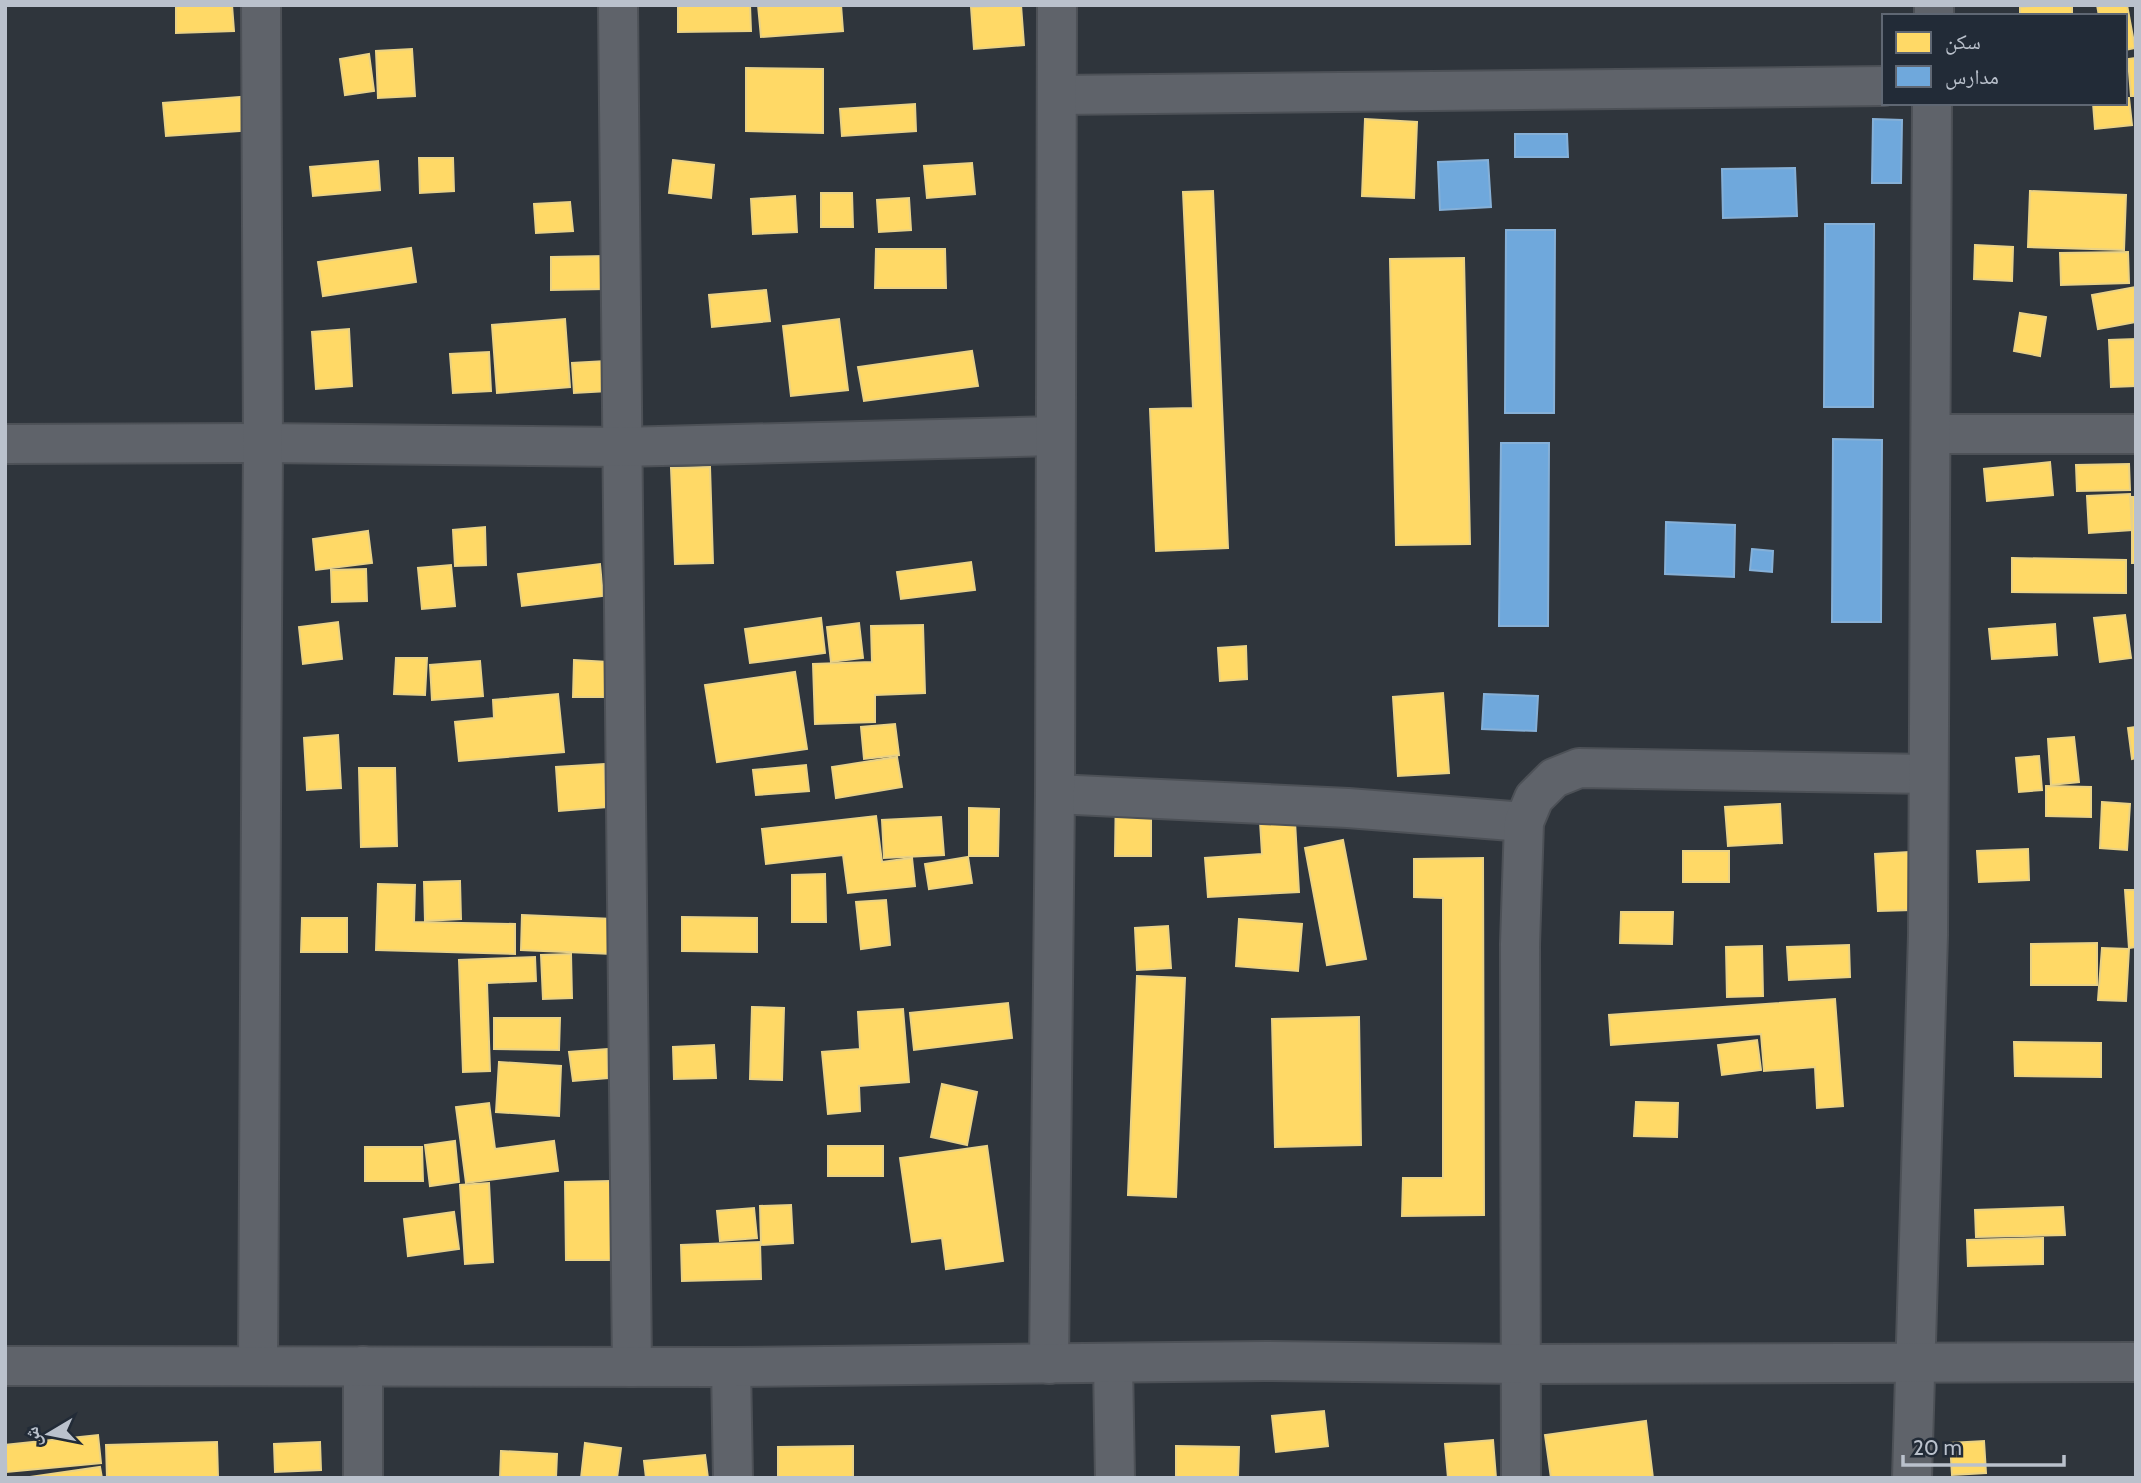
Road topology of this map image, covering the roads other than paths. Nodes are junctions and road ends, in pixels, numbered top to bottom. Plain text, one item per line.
1 (261, 5) edge
2 (618, 5) edge
3 (1057, 5) edge
4 (1882, 86) edge
5 (1057, 95) junction
6 (1932, 105) edge
7 (2136, 433) edge
8 (1931, 434) junction
9 (1055, 436) junction
10 (263, 443) junction
11 (5, 444) edge
12 (621, 447) junction
13 (1928, 774) junction
14 (1055, 794) junction
15 (1524, 822) junction
16 (2136, 1362) edge
17 (1049, 1364) junction
18 (1113, 1364) junction
19 (1522, 1364) junction
20 (1914, 1364) junction
21 (5, 1366) edge
22 (258, 1366) junction
23 (363, 1366) junction
24 (632, 1367) junction
25 (731, 1367) junction
26 (363, 1478) edge
27 (733, 1478) edge
28 (1115, 1478) edge
29 (1521, 1478) edge
30 (1912, 1478) edge

1 - 10 street
2 - 12 street
3 - 5 street
4 - 5 street
5 - 9 street
6 - 8 street
7 - 8 street
8 - 13 street
9 - 12 street
9 - 14 street
10 - 11 street
10 - 12 street
10 - 22 street
12 - 24 street
13 - 15 street
13 - 20 street
14 - 15 street
14 - 17 street
15 - 19 street
16 - 20 street
17 - 18 street
17 - 25 street
18 - 19 street
18 - 28 street
19 - 20 street
19 - 29 street
20 - 30 street
21 - 22 street
22 - 23 street
23 - 24 street
23 - 26 street
24 - 25 street
25 - 27 street

